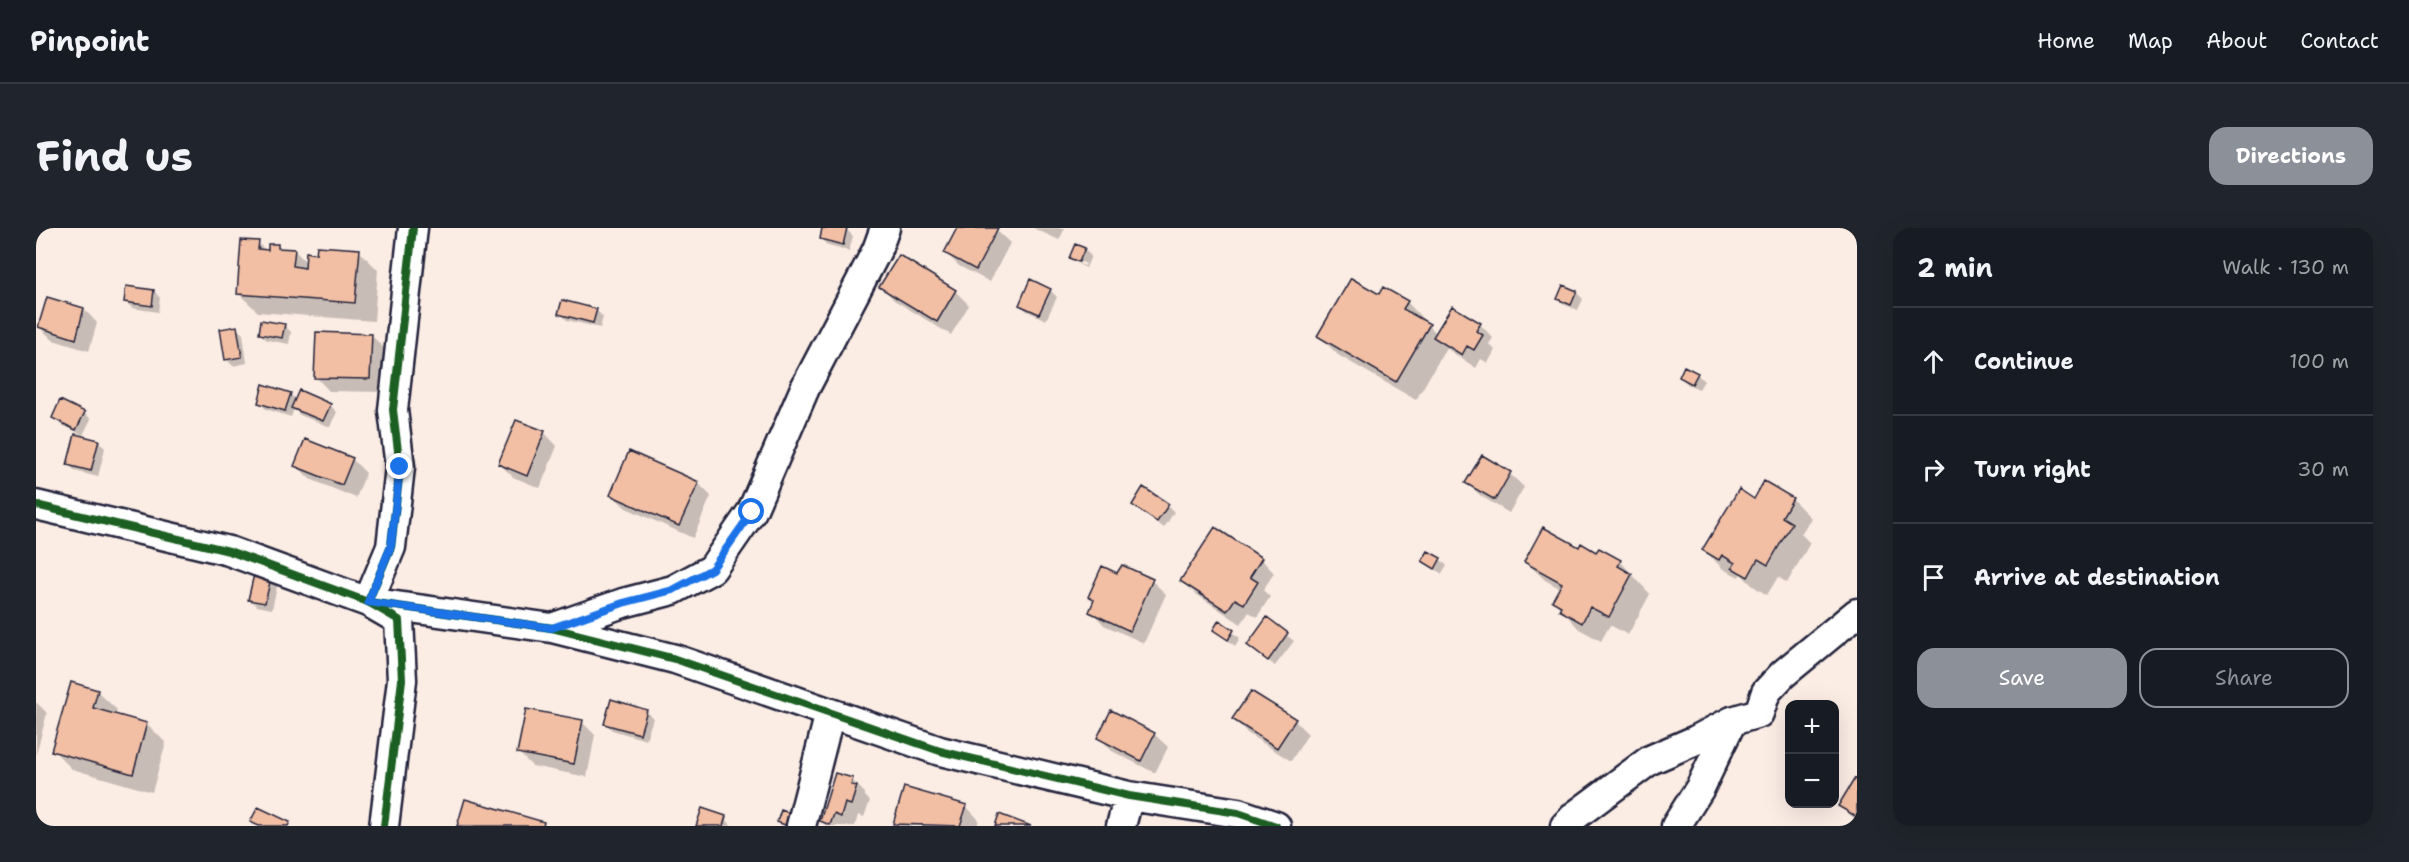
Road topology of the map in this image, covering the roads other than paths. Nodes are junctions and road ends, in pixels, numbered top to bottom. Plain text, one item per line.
1 (413, 228) edge
2 (885, 228) edge
3 (36, 505) edge
4 (368, 602) junction
5 (1857, 614) edge
6 (552, 628) junction
7 (830, 713) junction
8 (1732, 721) junction
9 (1129, 796) junction
10 (384, 826) edge
11 (801, 826) edge
12 (1121, 826) edge
13 (1276, 826) edge
14 (1564, 826) edge
15 (1676, 826) edge

1 - 4 street
2 - 6 street
3 - 4 street
4 - 6 street
4 - 10 street
5 - 8 street
6 - 7 street
7 - 9 street
7 - 11 street
8 - 14 street
8 - 15 street
9 - 12 street
9 - 13 street

